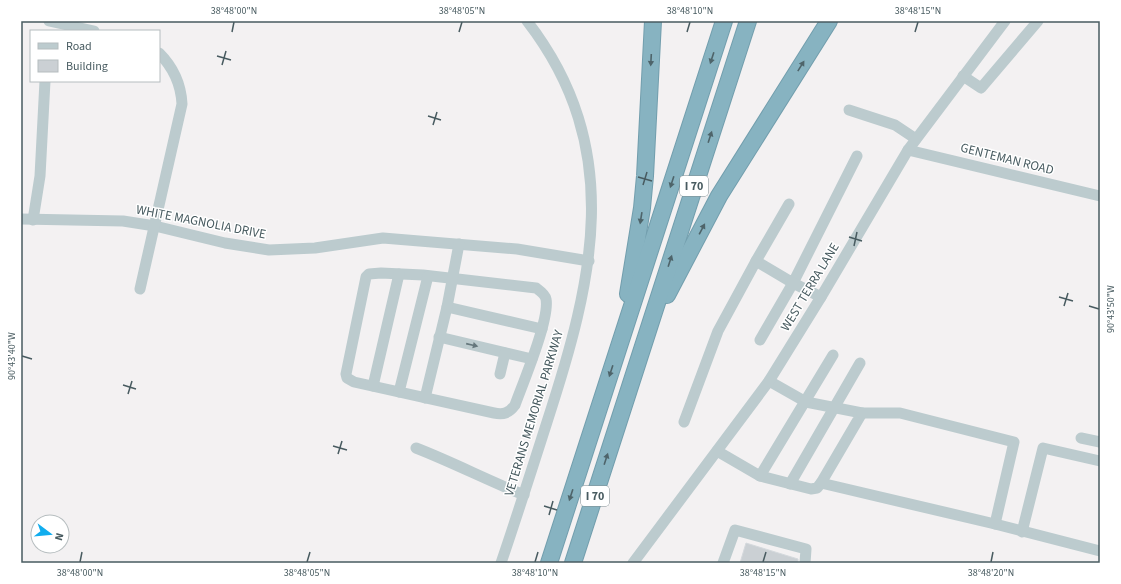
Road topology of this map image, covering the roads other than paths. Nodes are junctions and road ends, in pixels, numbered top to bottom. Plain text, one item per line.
1 (527, 21) edge
2 (653, 21) edge
3 (724, 21) edge
4 (748, 21) edge
5 (829, 21) edge
6 (1005, 21) edge
7 (1038, 21) edge
8 (53, 25) edge
9 (87, 30) edge
10 (160, 54) edge
11 (964, 76) junction
12 (45, 82) edge
13 (849, 110) dead end
14 (916, 139) junction
15 (908, 150) junction
16 (857, 156) dead end
17 (1100, 196) edge
18 (789, 204) dead end
19 (21, 219) edge
20 (33, 220) junction
21 (155, 226) junction
22 (459, 244) junction
23 (589, 261) junction
24 (756, 261) junction
25 (399, 274) junction
26 (428, 276) junction
27 (453, 278) junction
28 (793, 283) junction
29 (140, 289) dead end
30 (822, 297) junction
31 (447, 307) junction
32 (542, 329) junction
33 (623, 334) junction
34 (441, 338) junction
35 (760, 340) dead end
36 (641, 351) junction
37 (505, 353) junction
38 (833, 355) dead end
39 (532, 359) junction
40 (860, 362) dead end
41 (500, 374) dead end
42 (769, 380) junction
43 (373, 386) junction
44 (399, 392) junction
45 (426, 395) junction
46 (806, 402) junction
47 (834, 407) junction
48 (862, 413) junction
49 (684, 422) dead end
50 (1081, 438) dead end
51 (1100, 442) edge
52 (416, 448) dead end
53 (718, 451) junction
54 (1100, 461) edge
55 (760, 476) junction
56 (821, 483) junction
57 (790, 484) junction
58 (524, 495) junction
59 (995, 524) junction
60 (1022, 532) junction
61 (1100, 551) edge
62 (501, 563) edge
63 (549, 563) edge
64 (573, 563) edge
65 (633, 563) edge
66 (723, 563) edge
67 (805, 563) edge

1 - 23 street, VETERANS MEMORIAL PARKWAY
2 -> 33 highway
3 -> 33 highway, I 70
36 -> 4 highway, I 70
36 -> 5 highway
6 - 11 street, WEST TERRA LANE
7 - 11 street
8 - 9 street
10 - 21 street
11 - 14 street, WEST TERRA LANE
12 - 20 street
13 - 14 street
14 - 15 street, WEST TERRA LANE
15 - 17 street, GENTEMAN ROAD
15 - 30 street, WEST TERRA LANE
16 - 28 street
18 - 24 street
19 - 20 street, WHITE MAGNOLIA DRIVE
20 - 21 street, WHITE MAGNOLIA DRIVE
21 - 22 street, WHITE MAGNOLIA DRIVE
21 - 29 street
22 - 23 street, WHITE MAGNOLIA DRIVE
22 - 27 street
23 - 58 street, VETERANS MEMORIAL PARKWAY
24 - 28 street
24 - 49 street
25 - 26 street
25 - 43 street
25 - 43 street
26 - 27 street
26 - 44 street
27 - 31 street
27 - 32 street
28 - 30 street
28 - 35 street
30 - 42 street, WEST TERRA LANE
31 - 32 street
31 - 34 street
32 - 39 street
33 -> 63 highway, I 70
34 -> 37 street
34 - 45 street
64 -> 36 highway, I 70
37 - 39 street
37 - 41 street
38 - 46 street
39 - 45 street
40 - 47 street
42 - 46 street
42 - 53 street, WEST TERRA LANE
43 - 44 street
44 - 45 street
46 - 47 street
46 - 55 street
47 - 48 street
47 - 57 street
48 - 56 street
48 - 59 street
50 - 51 street
52 - 58 street
53 - 55 street
53 - 65 street, WEST TERRA LANE
54 - 60 street
55 - 57 street
56 - 57 street
56 - 59 street
58 - 62 street, VETERANS MEMORIAL PARKWAY
59 - 60 street
60 - 61 street
66 - 67 street

